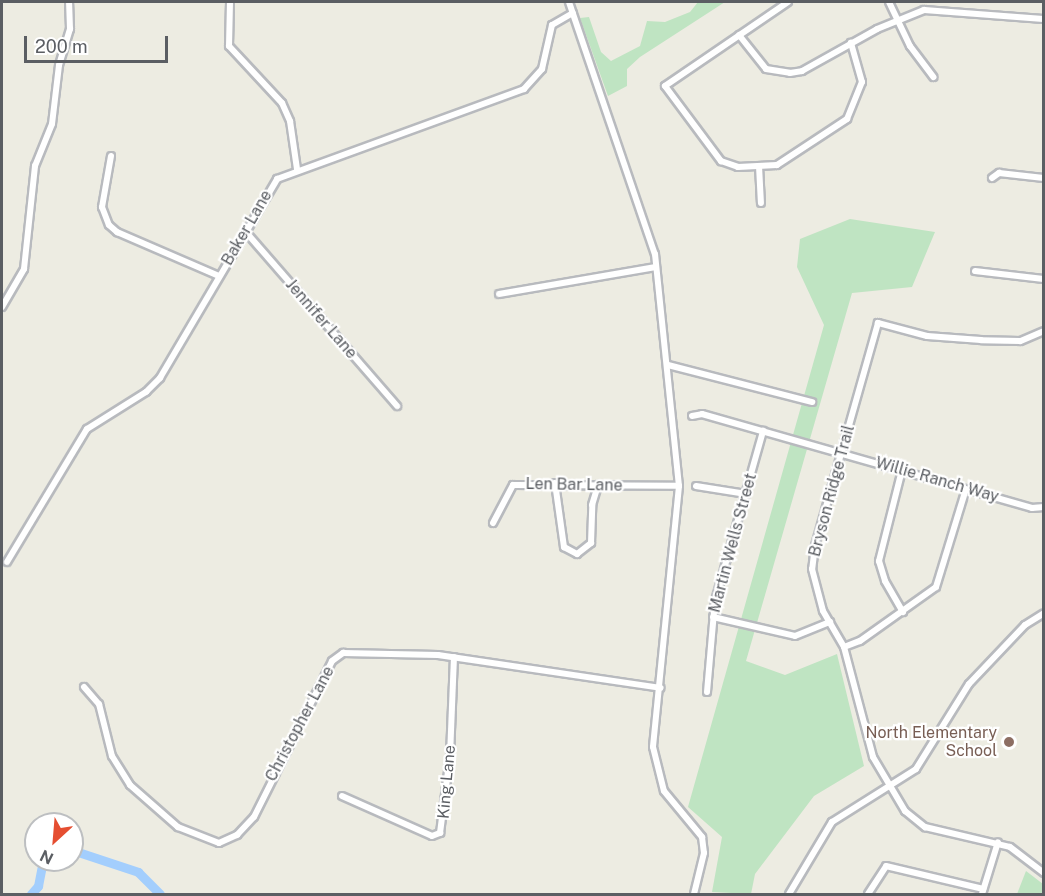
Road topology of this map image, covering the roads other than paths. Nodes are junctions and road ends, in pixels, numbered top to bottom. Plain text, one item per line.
1 (69, 2) edge
2 (230, 2) edge
3 (569, 2) edge
4 (788, 2) edge
5 (889, 2) edge
6 (573, 13) junction
7 (1044, 19) edge
8 (898, 20) junction
9 (739, 35) junction
10 (851, 43) junction
11 (933, 76) dead end
12 (111, 156) dead end
13 (759, 166) junction
14 (297, 169) junction
15 (992, 178) dead end
16 (1044, 178) edge
17 (761, 203) dead end
18 (245, 231) junction
19 (656, 267) junction
20 (975, 271) dead end
21 (219, 276) junction
22 (1044, 279) edge
23 (499, 294) dead end
24 (2, 307) edge
25 (1044, 331) edge
26 (668, 365) junction
27 (812, 402) dead end
28 (397, 406) dead end
29 (692, 416) dead end
30 (764, 431) junction
31 (841, 453) junction
32 (902, 470) junction
33 (555, 483) junction
34 (598, 485) junction
35 (679, 486) junction
36 (696, 486) dead end
37 (966, 489) junction
38 (746, 494) junction
39 (1044, 507) edge
40 (493, 523) dead end
41 (7, 562) dead end
42 (903, 612) junction
43 (1044, 613) edge
44 (713, 617) junction
45 (830, 622) junction
46 (844, 647) junction
47 (454, 657) junction
48 (84, 687) dead end
49 (661, 688) junction
50 (707, 692) dead end
51 (890, 788) junction
52 (342, 796) dead end
53 (998, 842) junction
54 (1044, 873) edge
55 (982, 892) edge
56 (694, 894) edge
57 (789, 894) edge
58 (868, 894) edge

1 - 24 street
2 - 14 street
3 - 6 street
4 - 9 street
5 - 8 street
6 - 14 street, Baker Lane
6 - 19 street
7 - 8 street
8 - 10 street
8 - 11 street
9 - 10 street
9 - 13 street
10 - 13 street
12 - 21 street
13 - 17 street
14 - 18 street, Baker Lane
15 - 16 street
18 - 21 street, Baker Lane
18 - 28 street, Jennifer Lane
19 - 23 street
19 - 26 street
20 - 22 street
21 - 41 street, Baker Lane
25 - 31 street, Bryson Ridge Trail
26 - 27 street
26 - 35 street
29 - 30 street, Willie Ranch Way
30 - 31 street, Willie Ranch Way
30 - 38 street, Martin Wells Street
31 - 32 street, Willie Ranch Way
31 - 45 street, Bryson Ridge Trail
32 - 37 street, Willie Ranch Way
32 - 42 street
33 - 34 street, Len Bar Lane
33 - 34 street
33 - 40 street, Len Bar Lane
34 - 35 street, Len Bar Lane
35 - 49 street
36 - 38 street
37 - 39 street, Willie Ranch Way
37 - 42 street
38 - 44 street, Martin Wells Street
42 - 46 street
43 - 51 street
44 - 45 street
44 - 50 street, Martin Wells Street
45 - 46 street, Bryson Ridge Trail
46 - 51 street, Bryson Ridge Trail
47 - 48 street, Christopher Lane
47 - 49 street, Christopher Lane
47 - 52 street, King Lane
49 - 56 street
51 - 53 street, Bryson Ridge Trail
51 - 57 street
53 - 54 street, Bryson Ridge Trail
53 - 55 street
55 - 58 street

